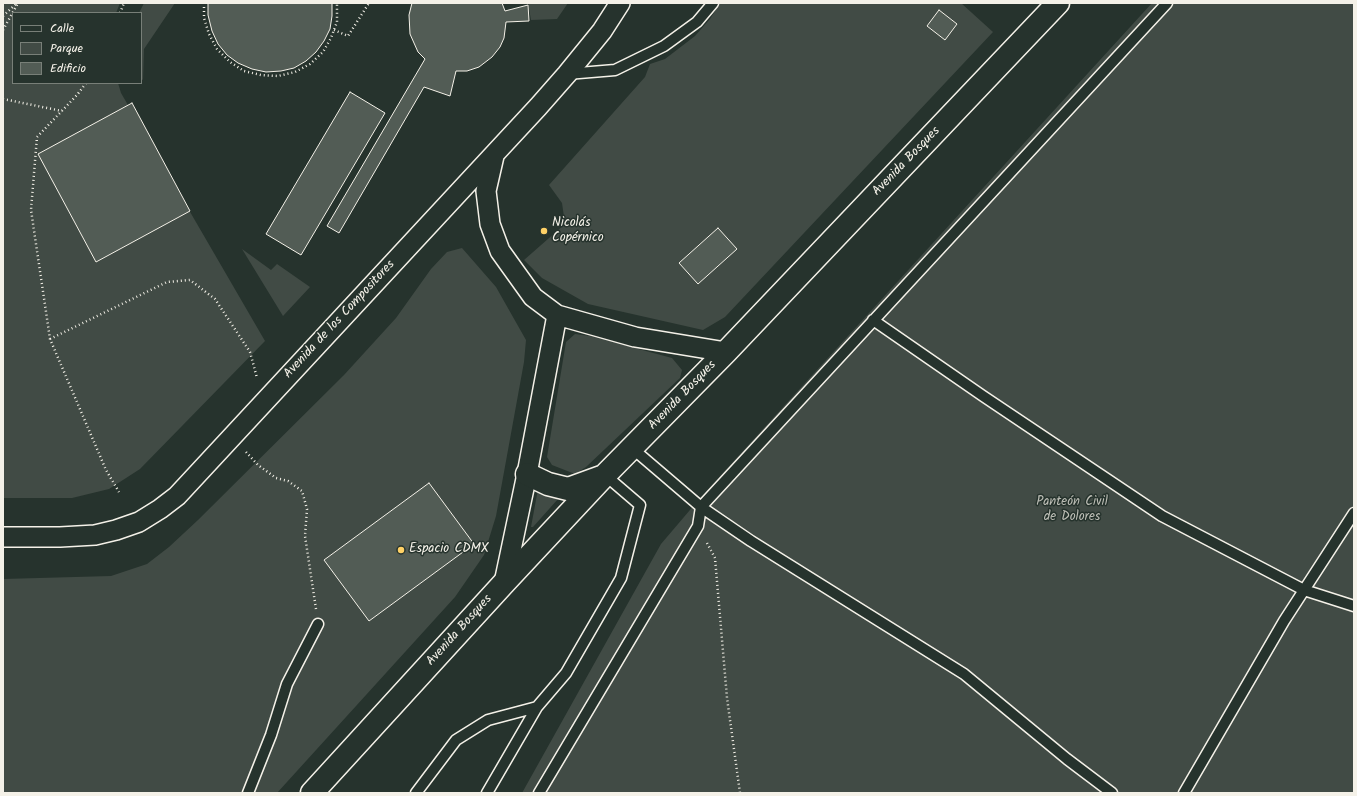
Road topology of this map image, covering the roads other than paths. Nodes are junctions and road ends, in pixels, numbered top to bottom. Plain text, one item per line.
1 (620, 3) edge
2 (713, 3) edge
3 (1058, 3) edge
4 (1167, 3) edge
5 (567, 74) junction
6 (494, 155) junction
7 (557, 316) junction
8 (872, 320) junction
9 (726, 352) junction
10 (632, 448) junction
11 (527, 474) junction
12 (605, 475) junction
13 (701, 507) junction
14 (1354, 513) edge
15 (3, 538) edge
16 (504, 582) junction
17 (1304, 590) junction
18 (1354, 606) edge
19 (318, 624) road end
20 (537, 707) junction
21 (248, 793) edge
22 (312, 793) edge
23 (416, 793) edge
24 (487, 793) edge
25 (539, 793) edge
26 (1112, 793) edge
27 (1184, 793) edge

1 - 5 street, Avenida de los Compositores
2 - 5 lane
3 - 9 street, Avenida Bosques
4 - 8 lane
5 - 6 street, Avenida de los Compositores
6 - 7 street
6 - 15 street, Avenida de los Compositores
7 - 9 street
7 - 11 street
8 - 13 lane
8 - 17 lane
9 - 10 street, Avenida Bosques
10 - 12 street, Avenida Bosques
10 - 13 lane
11 - 12 street
11 - 16 street
12 - 16 street, Avenida Bosques
12 - 20 lane
13 - 25 lane
13 - 26 lane
14 - 17 lane
16 - 22 street, Avenida Bosques
17 - 18 lane
17 - 27 lane
19 - 21 lane
20 - 23 lane
20 - 24 lane

